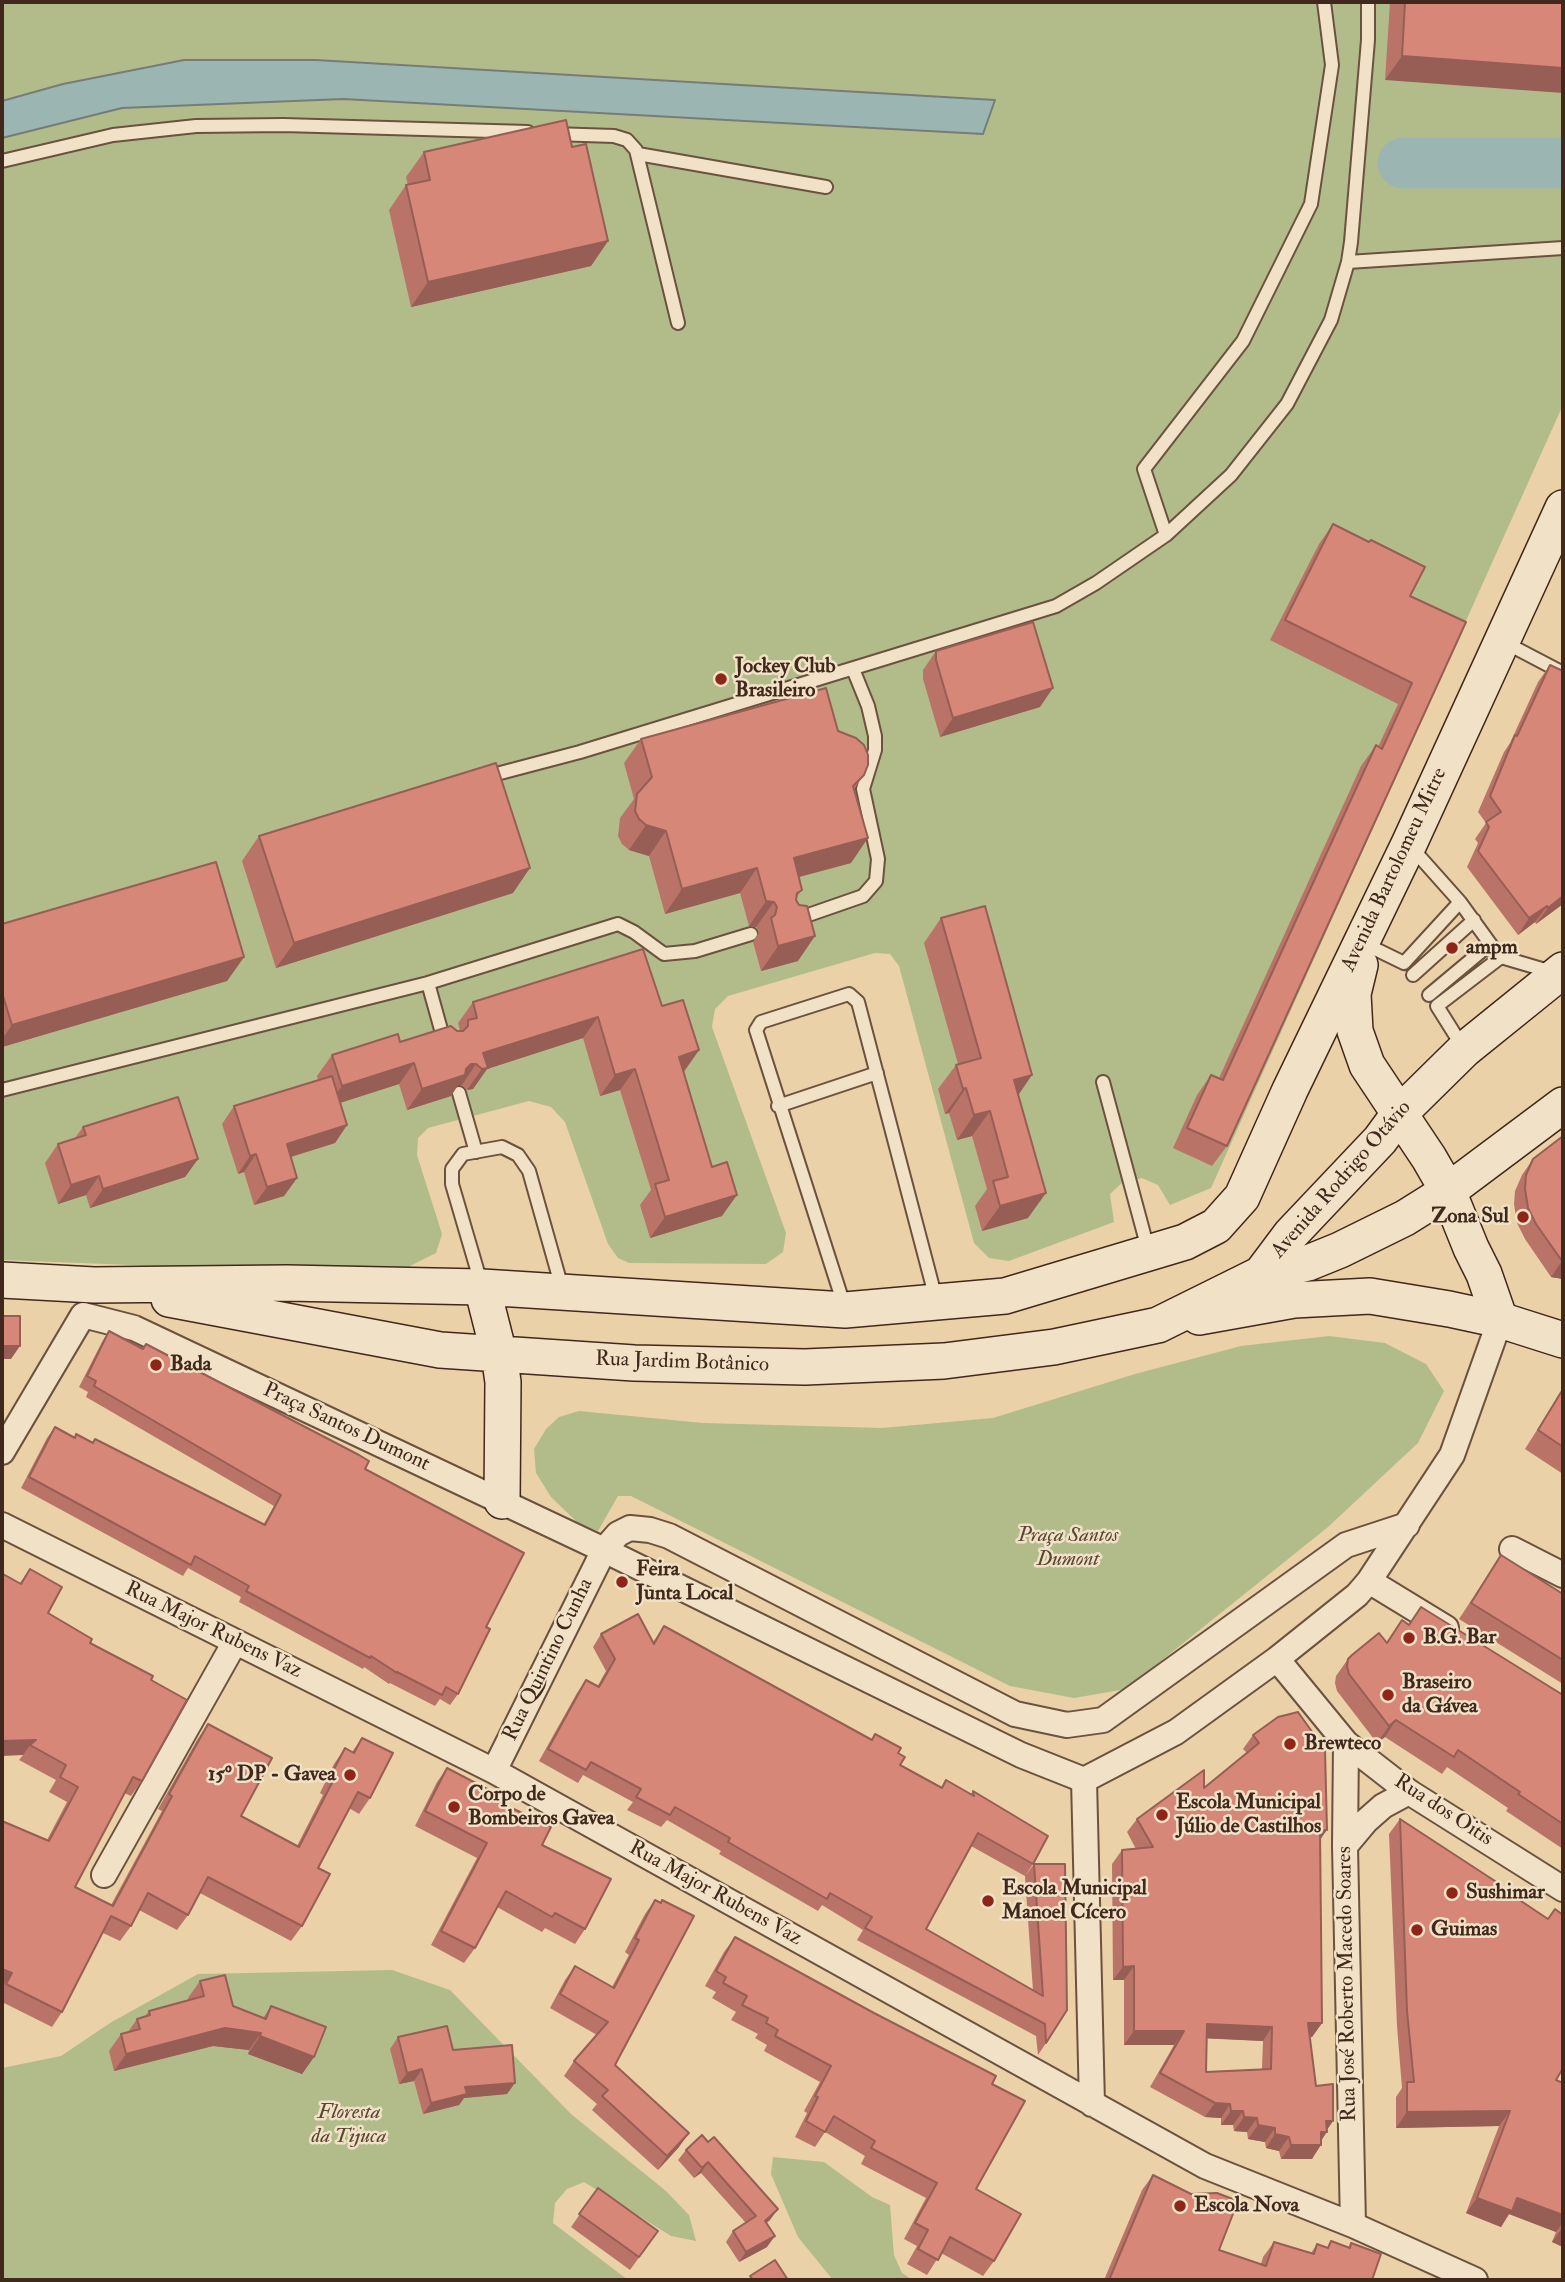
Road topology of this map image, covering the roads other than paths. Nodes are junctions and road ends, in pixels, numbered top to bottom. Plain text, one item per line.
1 (1324, 2) edge
2 (1368, 2) edge
3 (638, 154) junction
4 (2, 161) edge
5 (826, 187) dead end
6 (1563, 248) edge
7 (1349, 261) junction
8 (678, 323) dead end
9 (1563, 508) edge
10 (1166, 535) junction
11 (1501, 640) junction
12 (853, 669) junction
13 (1563, 673) edge
14 (476, 779) edge
15 (1409, 844) junction
16 (1460, 902) junction
17 (1474, 920) junction
18 (787, 923) edge
19 (751, 934) dead end
20 (1365, 936) junction
21 (1490, 944) junction
22 (1501, 957) junction
23 (1404, 963) junction
24 (1561, 972) edge
25 (1413, 975) junction
26 (428, 982) junction
27 (1433, 1001) junction
28 (445, 1044) edge
29 (1464, 1050) junction
30 (877, 1073) junction
31 (1103, 1082) dead end
32 (2, 1090) edge
33 (460, 1093) edge
34 (1563, 1105) edge
35 (778, 1106) junction
36 (1399, 1114) junction
37 (476, 1152) junction
38 (1448, 1191) junction
39 (1216, 1226) joint
40 (1149, 1253) junction
41 (1261, 1274) junction
42 (2, 1280) edge
43 (482, 1287) junction
44 (563, 1292) junction
45 (90, 1300) junction
46 (936, 1303) junction
47 (845, 1310) junction
48 (1500, 1320) junction
49 (1158, 1325) junction
50 (1563, 1340) edge
51 (499, 1354) junction
52 (2, 1452) edge
53 (502, 1501) junction
54 (2, 1525) edge
55 (1407, 1525) junction
56 (1512, 1549) dead end
57 (604, 1550) junction
58 (1563, 1574) edge
59 (1369, 1581) junction
60 (1460, 1637) edge
61 (235, 1642) junction
62 (1277, 1659) junction
63 (1346, 1743) junction
64 (494, 1771) junction
65 (1084, 1780) junction
66 (1409, 1792) junction
67 (1345, 1846) junction
68 (104, 1875) dead end
69 (1563, 1889) edge
70 (1092, 2104) junction
71 (1353, 2225) junction
72 (1475, 2280) edge

1 - 10 lane
2 - 7 lane
3 - 4 lane
3 - 5 lane
3 - 8 lane
6 - 7 lane
7 - 10 lane
9 - 11 main road, Avenida Bartolomeu Mitre
10 - 12 lane
11 - 13 lane
11 - 15 main road, Avenida Bartolomeu Mitre
12 - 14 lane
12 - 18 lane
15 - 16 lane
15 - 20 main road, Avenida Bartolomeu Mitre
16 - 17 lane
16 - 23 lane
17 - 21 lane
17 - 25 lane
19 - 26 lane
20 - 23 lane
20 - 36 main road
20 - 39 main road, Avenida Bartolomeu Mitre
21 - 22 lane
21 - 27 lane
22 - 24 lane
22 - 27 lane
23 - 25 lane
24 - 29 main road, Avenida Rodrigo Otávio
25 - 27 lane
26 - 28 lane
26 - 32 lane
27 - 29 lane
29 - 36 main road, Avenida Rodrigo Otávio
30 - 35 lane
30 - 35 lane
30 - 46 lane
31 - 40 lane
33 - 37 lane
34 - 38 main road, Avenida Rodrigo Otávio
35 - 47 lane
36 - 38 main road
36 - 41 main road, Avenida Rodrigo Otávio
37 - 43 lane
37 - 44 lane
38 - 41 main road, Avenida Rodrigo Otávio
38 - 48 main road
39 - 40 main road, Rua Jardim Botânico
40 - 46 main road, Rua Jardim Botânico
41 - 49 main road, Rua Jardim Botânico
42 - 45 main road, Rua Jardim Botânico
43 - 44 main road, Rua Jardim Botânico
43 - 45 main road, Rua Jardim Botânico
43 - 51 main road
44 - 47 main road, Rua Jardim Botânico
45 - 51 main road, Rua Jardim Botânico
45 - 52 street
45 - 53 street, Praça Santos Dumont
46 - 47 main road, Rua Jardim Botânico
48 - 49 main road
48 - 50 main road
48 - 55 street
49 - 51 main road, Rua Jardim Botânico
51 - 53 main road
53 - 57 street, Praça Santos Dumont
54 - 61 street, Rua Major Rubens Vaz
55 - 57 street
55 - 59 street
56 - 58 street
57 - 64 street, Rua Quintino Cunha
57 - 65 street, Praça Santos Dumont
59 - 60 street
59 - 62 street
61 - 64 street, Rua Major Rubens Vaz
61 - 68 street
62 - 63 street, Rua dos Oitis
62 - 65 street
63 - 66 street, Rua dos Oitis
63 - 67 street, Rua José Roberto Macedo Soares
64 - 70 street, Rua Major Rubens Vaz
65 - 70 street
66 - 67 street
66 - 69 street, Rua dos Oitis
67 - 71 street, Rua José Roberto Macedo Soares
70 - 71 street, Rua Major Rubens Vaz
71 - 72 street, Rua Major Rubens Vaz

